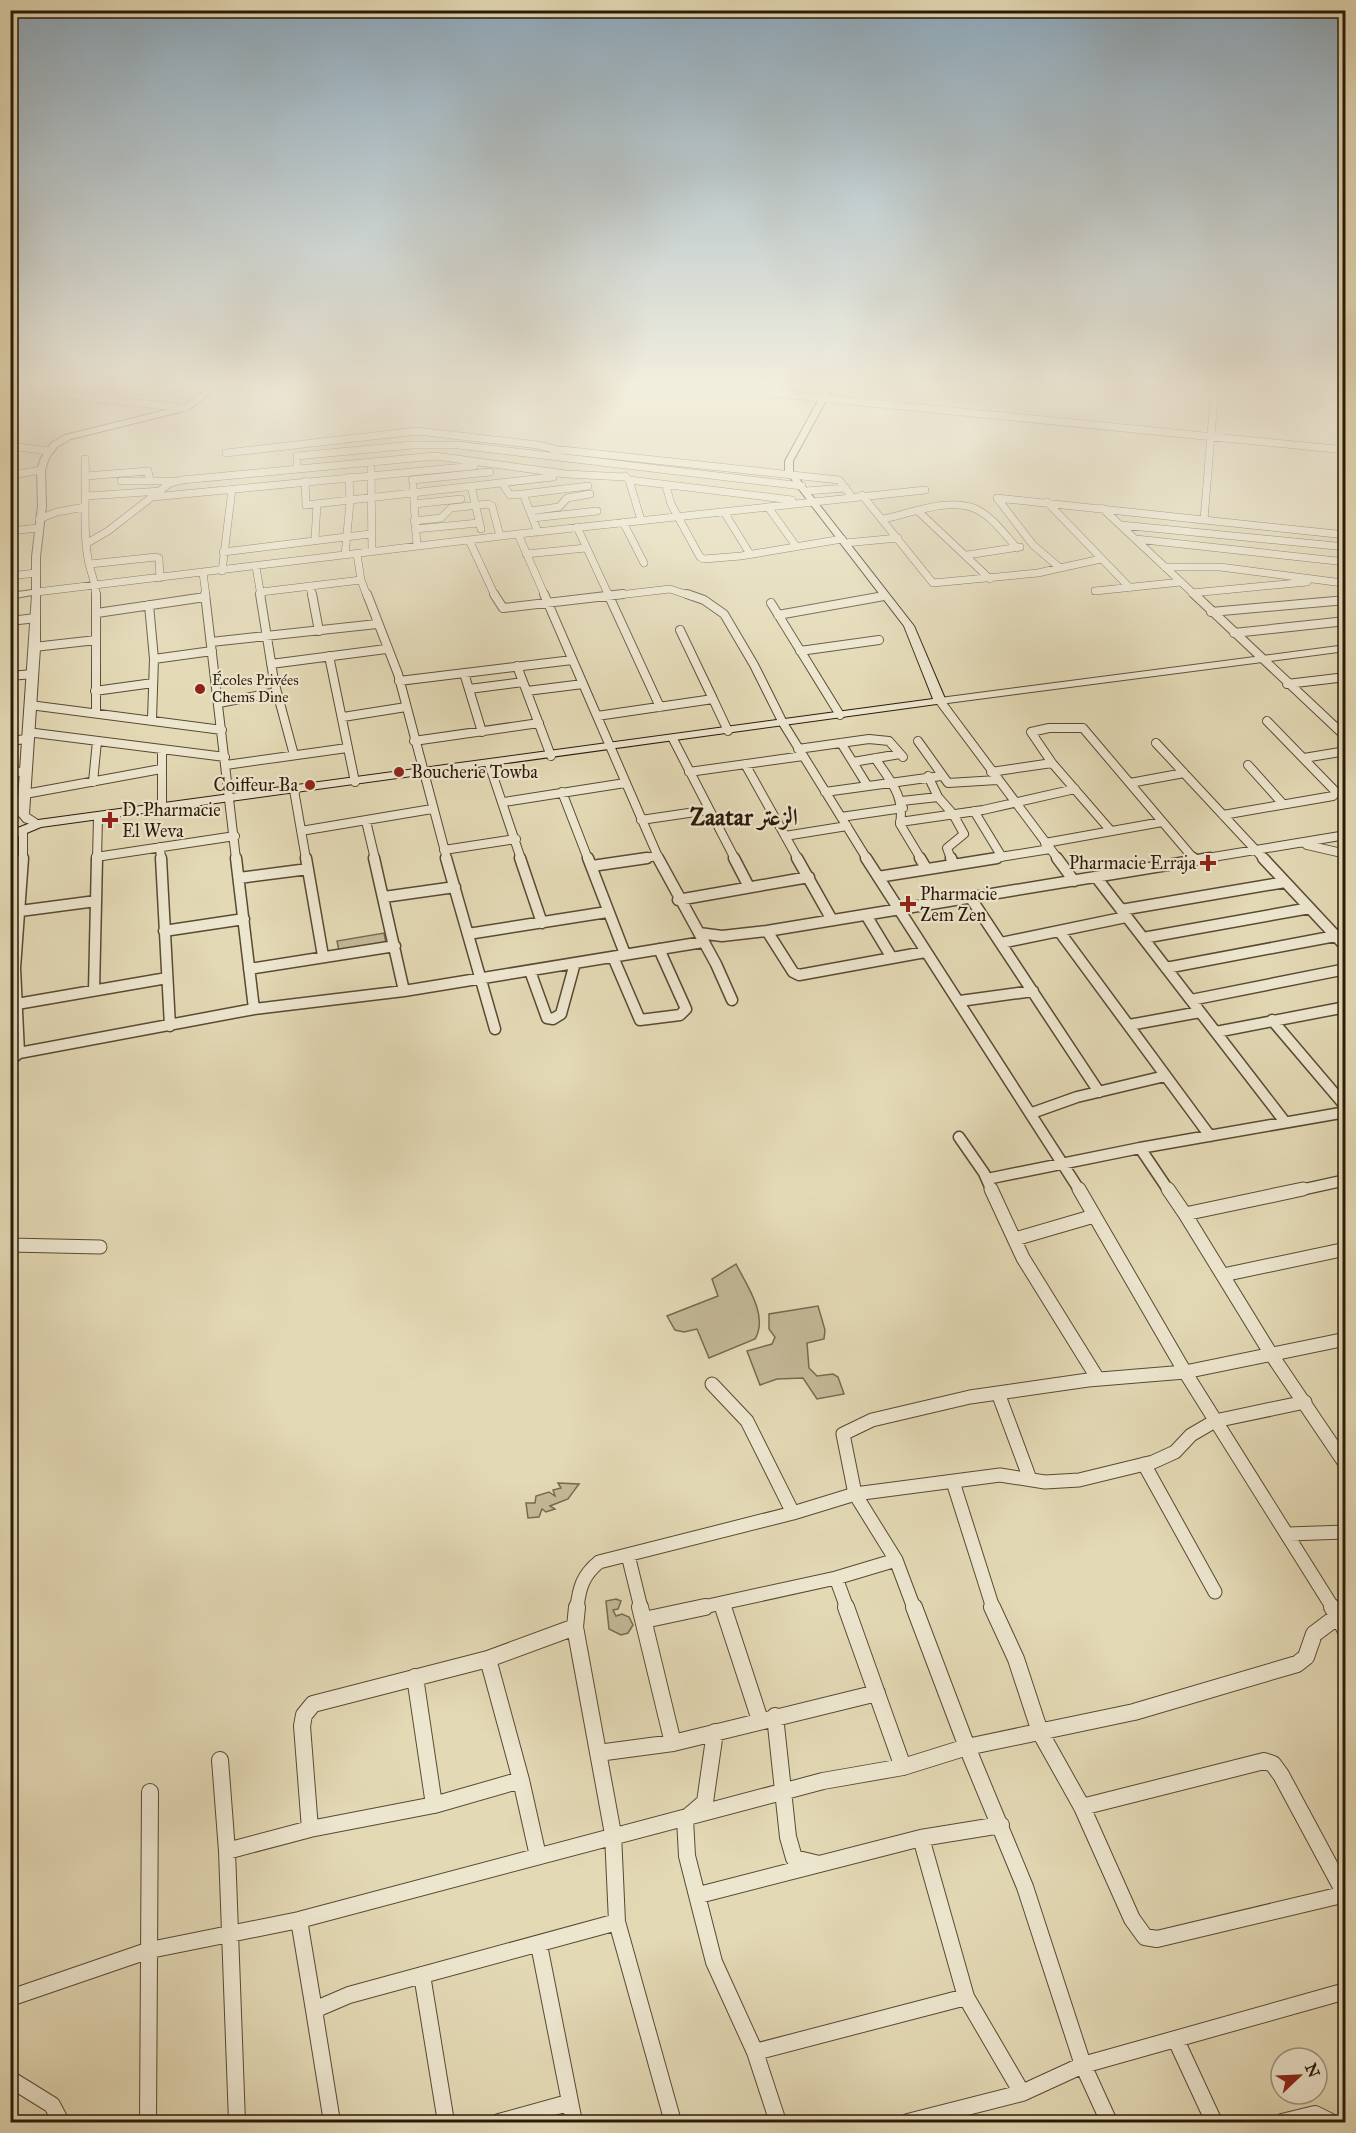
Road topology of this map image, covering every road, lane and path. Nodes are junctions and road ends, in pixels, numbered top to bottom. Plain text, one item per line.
1 (41, 486) edge
2 (86, 486) edge
3 (168, 486) edge
4 (264, 486) edge
5 (306, 486) edge
6 (349, 486) edge
7 (370, 486) edge
8 (412, 486) edge
9 (471, 486) junction
10 (476, 486) edge
11 (504, 486) edge
12 (545, 486) edge
13 (587, 486) edge
14 (629, 486) edge
15 (666, 486) joint
16 (752, 486) edge
17 (801, 486) edge
18 (844, 486) edge
19 (1207, 486) edge
20 (846, 488) junction
21 (232, 489) junction
22 (589, 490) junction
23 (925, 490) dead end
24 (161, 491) junction
25 (548, 491) junction
26 (413, 492) junction
27 (523, 494) junction
28 (807, 495) junction
29 (862, 495) junction
30 (87, 496) junction
31 (153, 497) junction
32 (852, 497) junction
33 (370, 498) junction
34 (474, 501) junction
35 (350, 502) junction
36 (1047, 502) junction
37 (317, 504) junction
38 (414, 504) junction
39 (85, 507) junction
40 (768, 507) junction
41 (1102, 508) junction
42 (597, 511) junction
43 (724, 512) junction
44 (919, 512) junction
45 (532, 514) junction
46 (679, 517) junction
47 (1011, 518) junction
48 (884, 519) junction
49 (641, 520) junction
50 (989, 520) junction
51 (1204, 520) junction
52 (414, 521) junction
53 (623, 522) junction
54 (39, 523) junction
55 (479, 523) junction
56 (602, 525) junction
57 (1121, 525) junction
58 (1263, 526) junction
59 (577, 527) junction
60 (415, 530) junction
61 (10, 531) edge
62 (538, 532) junction
63 (370, 534) junction
64 (518, 534) junction
65 (1346, 535) edge
66 (346, 536) junction
67 (500, 536) junction
68 (484, 538) junction
69 (898, 538) junction
70 (315, 539) junction
71 (1136, 539) junction
72 (469, 540) junction
73 (1265, 540) junction
74 (843, 541) junction
75 (89, 542) junction
76 (1305, 543) junction
77 (1033, 545) junction
78 (417, 546) junction
79 (796, 546) junction
80 (586, 548) junction
81 (1017, 548) junction
82 (1346, 548) edge
83 (223, 552) junction
84 (372, 552) junction
85 (1246, 553) junction
86 (357, 554) junction
87 (526, 554) junction
88 (750, 554) junction
89 (1268, 554) junction
90 (345, 555) junction
91 (967, 555) junction
92 (1308, 558) junction
93 (1101, 559) junction
94 (1317, 559) junction
95 (1346, 562) edge
96 (644, 563) dead end
97 (90, 564) junction
98 (256, 567) junction
99 (1165, 567) junction
100 (1220, 567) junction
101 (1060, 568) junction
102 (222, 571) junction
103 (36, 573) junction
104 (202, 573) junction
105 (10, 576) edge
106 (160, 578) junction
107 (990, 579) junction
108 (361, 580) junction
109 (1317, 581) junction
110 (1181, 582) junction
111 (1345, 584) edge
112 (96, 586) junction
113 (310, 586) junction
114 (1130, 588) junction
115 (1095, 591) dead end
116 (37, 592) junction
117 (261, 592) junction
118 (1192, 593) junction
119 (10, 596) edge
120 (607, 596) junction
121 (884, 596) junction
122 (206, 597) junction
123 (1346, 600) edge
124 (771, 603) dead end
125 (548, 604) junction
126 (149, 605) junction
127 (1211, 612) junction
128 (97, 613) junction
129 (778, 615) junction
130 (36, 618) junction
131 (10, 621) edge
132 (1346, 621) edge
133 (377, 624) junction
134 (680, 630) dead end
135 (319, 631) junction
136 (1234, 633) junction
137 (265, 637) junction
138 (96, 640) junction
139 (879, 640) dead end
140 (212, 646) junction
141 (34, 647) junction
142 (1346, 648) edge
143 (386, 649) junction
144 (800, 651) junction
145 (329, 656) junction
146 (1258, 657) junction
147 (154, 659) junction
148 (572, 660) junction
149 (271, 664) junction
150 (517, 666) junction
151 (464, 673) junction
152 (33, 674) junction
153 (10, 676) edge
154 (1346, 677) edge
155 (399, 681) junction
156 (523, 682) junction
157 (153, 683) junction
158 (583, 684) junction
159 (1287, 684) junction
160 (469, 689) junction
161 (94, 691) junction
162 (527, 691) junction
163 (276, 692) junction
164 (713, 699) junction
165 (940, 701) junction
166 (219, 703) junction
167 (30, 705) junction
168 (406, 707) junction
169 (660, 707) junction
170 (96, 712) junction
171 (597, 716) junction
172 (840, 716) junction
173 (343, 717) junction
174 (152, 719) junction
175 (1266, 721) dead end
176 (539, 723) junction
177 (783, 723) junction
178 (222, 730) junction
179 (728, 731) junction
180 (482, 732) junction
181 (26, 735) junction
182 (1346, 737) edge
183 (673, 739) junction
184 (10, 741) edge
185 (97, 741) junction
186 (414, 741) junction
187 (918, 741) dead end
188 (841, 743) junction
189 (1156, 743) dead end
190 (347, 748) junction
191 (610, 748) junction
192 (162, 749) junction
193 (1346, 750) edge
194 (801, 753) junction
195 (294, 754) junction
196 (551, 756) junction
197 (875, 758) junction
198 (1304, 758) junction
199 (226, 761) junction
200 (853, 762) junction
201 (1052, 763) junction
202 (489, 764) junction
203 (745, 764) junction
204 (1248, 765) dead end
205 (161, 769) junction
206 (26, 771) junction
207 (689, 772) junction
208 (991, 772) junction
209 (10, 773) edge
210 (422, 773) junction
211 (1184, 773) junction
212 (928, 776) junction
213 (941, 776) junction
214 (997, 780) junction
215 (93, 782) junction
216 (355, 782) junction
217 (890, 782) junction
218 (625, 783) junction
219 (1130, 783) junction
220 (867, 785) junction
221 (1075, 789) junction
222 (294, 790) junction
223 (562, 792) junction
224 (825, 792) junction
225 (25, 794) junction
226 (938, 797) junction
227 (231, 799) junction
228 (504, 802) junction
229 (1015, 803) junction
230 (903, 804) junction
231 (1282, 804) junction
232 (162, 809) junction
233 (432, 809) junction
234 (709, 810) junction
235 (974, 811) junction
236 (953, 814) junction
237 (1223, 815) junction
238 (98, 817) junction
239 (641, 820) junction
240 (366, 821) junction
241 (844, 822) junction
242 (900, 822) junction
243 (1162, 822) junction
244 (38, 824) junction
245 (301, 831) junction
246 (1111, 831) junction
247 (17, 834) edge
248 (1346, 835) edge
249 (235, 836) junction
250 (785, 836) junction
251 (516, 839) junction
252 (1295, 843) junction
253 (1047, 846) junction
254 (160, 847) junction
255 (444, 850) junction
256 (1256, 850) junction
257 (1335, 851) junction
258 (1346, 854) edge
259 (658, 856) junction
260 (96, 857) junction
261 (1002, 857) junction
262 (1195, 860) junction
263 (1346, 863) edge
264 (953, 864) junction
265 (592, 866) junction
266 (926, 868) junction
267 (308, 869) junction
268 (809, 877) junction
269 (878, 877) junction
270 (1096, 877) junction
271 (239, 878) junction
272 (22, 880) junction
273 (1074, 880) junction
274 (10, 882) edge
275 (1285, 882) junction
276 (455, 887) junction
277 (749, 887) junction
278 (384, 897) junction
279 (970, 897) junction
280 (678, 900) junction
281 (96, 901) junction
282 (1310, 908) junction
283 (898, 910) junction
284 (20, 911) junction
285 (607, 912) junction
286 (1123, 913) junction
287 (866, 915) junction
288 (243, 919) junction
289 (832, 920) junction
290 (542, 923) junction
291 (164, 931) junction
292 (767, 931) junction
293 (1059, 931) junction
294 (468, 934) junction
295 (1340, 935) edge
296 (701, 938) junction
297 (1143, 939) junction
298 (1001, 943) junction
299 (395, 946) junction
300 (1346, 947) edge
301 (659, 949) junction
302 (925, 952) junction
303 (625, 954) junction
304 (323, 956) junction
305 (613, 957) junction
306 (892, 958) junction
307 (575, 963) junction
308 (13, 968) edge
309 (1166, 968) junction
310 (249, 969) junction
311 (530, 971) junction
312 (1343, 973) edge
313 (167, 978) junction
314 (481, 979) junction
315 (94, 990) junction
316 (405, 991) junction
317 (1033, 991) junction
318 (732, 1000) dead end
319 (1191, 1000) junction
320 (960, 1001) junction
321 (17, 1004) junction
322 (1346, 1007) edge
323 (254, 1009) junction
324 (1200, 1012) junction
325 (1272, 1020) junction
326 (1129, 1025) junction
327 (170, 1026) junction
328 (495, 1029) dead end
329 (1216, 1032) junction
330 (15, 1056) edge
331 (1165, 1076) junction
332 (1099, 1092) junction
333 (1346, 1110) edge
334 (1032, 1113) junction
335 (1285, 1122) junction
336 (1210, 1136) junction
337 (959, 1137) dead end
338 (1140, 1148) junction
339 (1063, 1162) junction
340 (987, 1179) junction
341 (1346, 1180) edge
342 (1185, 1214) junction
343 (1094, 1216) junction
344 (1015, 1239) junction
345 (10, 1245) edge
346 (100, 1247) dead end
347 (1346, 1249) edge
348 (1223, 1275) junction
349 (1346, 1339) edge
350 (1271, 1354) junction
351 (1185, 1372) junction
352 (1098, 1380) junction
353 (712, 1384) dead end
354 (998, 1393) junction
355 (1305, 1402) junction
356 (1215, 1421) junction
357 (1144, 1464) junction
358 (1346, 1465) edge
359 (1030, 1479) junction
360 (952, 1482) junction
361 (855, 1494) junction
362 (793, 1513) junction
363 (1346, 1532) edge
364 (1288, 1534) junction
365 (628, 1555) junction
366 (896, 1560) junction
367 (836, 1578) junction
368 (1215, 1592) dead end
369 (722, 1603) junction
370 (1342, 1617) edge
371 (644, 1620) junction
372 (575, 1627) junction
373 (1346, 1631) edge
374 (488, 1659) junction
375 (415, 1677) junction
376 (877, 1693) junction
377 (768, 1718) junction
378 (715, 1732) junction
379 (1040, 1732) junction
380 (673, 1743) junction
381 (966, 1747) junction
382 (598, 1753) junction
383 (220, 1760) dead end
384 (903, 1767) junction
385 (521, 1780) junction
386 (150, 1792) dead end
387 (785, 1792) junction
388 (434, 1805) junction
389 (1082, 1807) junction
390 (686, 1819) junction
391 (1001, 1825) junction
392 (310, 1829) junction
393 (613, 1834) junction
394 (921, 1838) junction
395 (227, 1851) junction
396 (538, 1856) junction
397 (823, 1865) junction
398 (1345, 1894) edge
399 (699, 1896) junction
400 (299, 1920) junction
401 (617, 1922) junction
402 (231, 1935) junction
403 (539, 1945) junction
404 (150, 1950) junction
405 (423, 1975) junction
406 (1346, 1991) edge
407 (966, 1997) junction
408 (10, 1998) edge
409 (314, 2010) junction
410 (1176, 2040) junction
411 (755, 2052) junction
412 (1083, 2065) junction
413 (10, 2079) edge
414 (1022, 2093) junction
415 (568, 2103) junction
416 (61, 2122) edge
417 (148, 2122) edge
418 (237, 2122) edge
419 (332, 2122) edge
420 (446, 2122) edge
421 (499, 2122) edge
422 (574, 2122) edge
423 (673, 2122) edge
424 (778, 2122) edge
425 (908, 2122) edge
426 (1109, 2122) edge
427 (1214, 2122) edge
428 (1282, 2122) edge
429 (1331, 2122) edge

1 - 54 street
2 - 30 street
3 - 24 street
4 - 21 street
5 - 37 street
6 - 35 street
7 - 33 street
8 - 26 street
9 - 10 street
9 - 26 street
9 - 34 street
11 - 27 street
12 - 25 street
13 - 22 street
14 - 49 street
15 - 28 street
15 - 46 street
16 - 28 street
17 - 28 main road
18 - 20 street
19 - 51 street
20 - 28 street
20 - 32 street
21 - 31 street
21 - 83 street
22 - 25 street
22 - 42 street
22 - 45 street
23 - 29 street
24 - 30 street
24 - 31 street
25 - 27 street
26 - 33 street
26 - 38 street
27 - 45 street
28 - 32 street
28 - 40 street
28 - 74 main road
29 - 32 street
29 - 48 street
30 - 39 street
31 - 75 street
33 - 35 street
33 - 63 street
34 - 38 street
34 - 52 street
34 - 55 street
34 - 67 street
35 - 37 street
35 - 66 street
36 - 41 street
36 - 47 street
36 - 93 street
37 - 70 street
38 - 52 street
39 - 54 street
39 - 75 street
40 - 43 street
40 - 79 street
41 - 51 street
41 - 57 street
42 - 45 street
42 - 56 street
43 - 46 street
43 - 88 street
44 - 48 street
44 - 50 street
44 - 91 street
45 - 62 street
46 - 49 street
46 - 88 street
47 - 50 street
47 - 77 street
48 - 69 street
49 - 53 street
50 - 81 street
51 - 58 street
52 - 60 street
53 - 56 street
53 - 96 street
54 - 61 street
54 - 103 street
55 - 60 street
55 - 68 street
56 - 59 street
57 - 71 street
57 - 73 street
58 - 65 street
58 - 73 street
59 - 62 street
59 - 80 street
60 - 78 street
62 - 64 street
63 - 66 street
63 - 84 street
64 - 67 street
64 - 87 street
66 - 70 street
66 - 90 street
67 - 68 street
68 - 72 street
69 - 74 street
69 - 107 street
70 - 83 street
71 - 85 street
71 - 99 street
72 - 78 street
72 - 125 street
73 - 76 street
73 - 89 street
74 - 79 street
74 - 121 main road
75 - 97 street
76 - 82 street
76 - 92 street
77 - 81 street
77 - 101 street
78 - 84 street
79 - 88 street
80 - 87 street
80 - 120 street
81 - 91 street
83 - 102 street
84 - 86 street
85 - 89 street
85 - 100 street
86 - 90 street
86 - 108 street
87 - 125 street
89 - 92 street
90 - 98 street
91 - 107 street
92 - 94 street
93 - 101 street
93 - 114 street
94 - 95 street
94 - 109 street
97 - 106 street
97 - 112 street
98 - 102 street
98 - 117 street
99 - 100 street
99 - 110 street
100 - 109 street
101 - 107 street
102 - 104 street
103 - 105 street
103 - 116 street
104 - 106 street
104 - 122 street
106 - 112 street
108 - 113 street
108 - 133 street
109 - 111 street
109 - 118 street
110 - 114 street
110 - 118 street
112 - 116 street
112 - 128 street
113 - 117 street
113 - 135 street
114 - 115 street
116 - 119 street
116 - 130 street
117 - 137 street
118 - 127 street
120 - 125 street
120 - 169 street
120 - 177 street
121 - 129 street
121 - 165 main road
122 - 126 street
122 - 140 street
123 - 127 street
124 - 129 street
125 - 148 street
126 - 128 street
126 - 147 street
127 - 136 street
128 - 138 street
129 - 144 street
130 - 131 street
130 - 141 street
132 - 136 street
133 - 135 street
133 - 143 street
134 - 164 street
135 - 137 street
136 - 146 street
137 - 140 street
137 - 149 street
138 - 141 street
138 - 161 street
139 - 144 street
140 - 147 street
140 - 166 street
141 - 152 street
142 - 146 street
143 - 145 street
143 - 155 street
144 - 172 street
145 - 149 street
145 - 173 street
146 - 159 street
146 - 165 street
147 - 157 street
148 - 150 street
148 - 158 street
149 - 163 street
150 - 151 street
150 - 156 street
151 - 155 street
151 - 160 street
152 - 153 street
152 - 167 street
154 - 159 street
155 - 168 street
156 - 160 street
156 - 162 street
157 - 161 street
157 - 174 street
158 - 162 street
158 - 171 street
159 - 182 street
160 - 180 street
161 - 170 street
162 - 176 street
163 - 166 street
163 - 195 street
164 - 169 street
164 - 179 street
165 - 172 main road
165 - 208 street
166 - 178 street
167 - 170 street
167 - 181 street
168 - 173 street
168 - 186 street
169 - 171 street
170 - 174 street
171 - 191 street
172 - 177 main road
173 - 190 street
174 - 178 street
175 - 198 street
176 - 180 street
176 - 196 street
177 - 179 main road
177 - 194 street
178 - 199 street
179 - 183 main road
180 - 186 street
181 - 184 street
181 - 185 street
181 - 206 street
183 - 191 main road
183 - 207 street
185 - 192 street
185 - 215 street
186 - 210 street
187 - 213 street
188 - 194 street
188 - 197 street
188 - 200 street
189 - 211 street
190 - 195 street
190 - 216 street
191 - 196 main road
191 - 218 street
192 - 199 street
192 - 205 street
193 - 198 street
194 - 203 street
194 - 224 street
195 - 199 street
196 - 202 main road
197 - 200 street
197 - 217 street
198 - 231 street
199 - 227 street
200 - 220 street
201 - 208 street
201 - 219 street
201 - 221 street
202 - 210 main road
202 - 228 street
203 - 207 street
203 - 250 street
204 - 231 street
205 - 215 street
205 - 232 street
206 - 209 street
206 - 225 street
207 - 234 street
208 - 214 street
210 - 216 main road
210 - 233 street
211 - 219 street
211 - 237 street
212 - 213 street
212 - 217 street
212 - 226 street
213 - 214 street
214 - 229 street
215 - 225 street
216 - 222 main road
217 - 220 street
217 - 230 street
218 - 223 street
218 - 239 street
219 - 243 street
220 - 224 street
221 - 229 street
221 - 246 street
222 - 227 main road
222 - 245 street
223 - 228 street
223 - 265 street
224 - 241 street
225 - 244 street
226 - 230 street
226 - 236 street
227 - 232 main road
227 - 249 street
228 - 251 street
229 - 235 street
229 - 253 street
230 - 241 street
230 - 242 street
231 - 237 street
232 - 238 main road
233 - 240 street
233 - 255 street
234 - 239 street
234 - 277 street
235 - 236 street
235 - 261 street
236 - 242 street
236 - 264 street
237 - 256 street
238 - 244 main road
238 - 260 street
239 - 259 street
240 - 245 street
240 - 278 street
241 - 250 street
241 - 269 street
242 - 266 street
243 - 246 street
243 - 262 street
244 - 247 main road
245 - 267 street
246 - 253 street
247 - 272 street
248 - 252 street
249 - 254 street
249 - 271 street
250 - 268 street
251 - 255 street
251 - 290 street
252 - 256 street
252 - 257 street
253 - 261 street
253 - 273 street
254 - 260 street
254 - 291 street
255 - 276 street
256 - 262 street
256 - 275 street
257 - 258 street
257 - 263 street
259 - 265 street
259 - 280 street
260 - 281 street
261 - 264 street
262 - 270 street
264 - 266 street
265 - 285 street
266 - 269 street
267 - 271 street
267 - 304 street
268 - 277 street
268 - 289 street
269 - 283 street
270 - 273 street
270 - 286 street
271 - 288 street
272 - 274 street
272 - 284 street
273 - 279 street
275 - 282 street
275 - 286 street
276 - 278 street
276 - 294 street
277 - 280 street
278 - 299 street
279 - 283 street
279 - 298 street
280 - 296 street
281 - 284 street
281 - 315 street
282 - 295 street
282 - 297 street
283 - 287 street
283 - 302 street
284 - 308 street
285 - 290 street
285 - 303 street
286 - 293 street
286 - 297 street
287 - 289 street
287 - 306 street
288 - 291 street
288 - 310 street
289 - 292 street
290 - 294 street
291 - 313 street
292 - 296 street
292 - 306 street
293 - 298 street
293 - 326 street
294 - 314 street
295 - 300 street
295 - 309 street
296 - 301 street
296 - 318 street
297 - 309 street
298 - 317 street
299 - 304 street
299 - 316 street
301 - 303 street
301 - 305 street
302 - 306 street
302 - 320 street
303 - 305 street
304 - 310 street
305 - 307 street
307 - 311 street
307 - 311 street
308 - 321 street
309 - 319 street
310 - 323 street
311 - 314 street
312 - 319 street
313 - 315 street
313 - 327 street
314 - 316 street
314 - 328 street
315 - 321 street
316 - 323 street
317 - 320 street
317 - 332 street
319 - 324 street
320 - 334 street
321 - 330 street
322 - 325 street
323 - 327 street
324 - 326 street
324 - 329 street
325 - 329 street
325 - 333 street
326 - 331 street
327 - 330 street
329 - 335 street
331 - 332 street
331 - 336 street
332 - 334 street
333 - 335 street
334 - 339 street
335 - 336 street
336 - 338 street
337 - 340 street
338 - 339 street
338 - 342 street
339 - 340 street
339 - 343 street
340 - 344 street
341 - 342 street
342 - 348 street
343 - 344 street
343 - 351 street
344 - 352 street
345 - 346 street
347 - 348 street
348 - 350 street
349 - 350 street
350 - 351 street
350 - 355 street
351 - 352 street
351 - 356 street
352 - 354 street
353 - 362 street
354 - 359 street
354 - 361 street
355 - 356 street
355 - 358 street
356 - 357 street
356 - 364 street
357 - 359 street
357 - 368 street
359 - 360 street
360 - 361 street
360 - 379 street
361 - 362 street
361 - 366 street
362 - 365 street
363 - 364 street
364 - 370 street
365 - 371 street
365 - 372 street
366 - 367 street
366 - 381 street
367 - 369 street
367 - 376 street
369 - 371 street
369 - 377 street
370 - 373 street
370 - 379 street
371 - 380 street
372 - 374 street
372 - 382 street
374 - 375 street
374 - 385 street
375 - 388 street
375 - 392 street
376 - 377 street
376 - 384 street
377 - 378 street
377 - 387 street
378 - 380 street
378 - 390 street
379 - 381 street
379 - 389 street
380 - 382 street
381 - 384 street
381 - 391 street
382 - 393 street
383 - 395 street
384 - 387 street
385 - 388 street
385 - 396 street
386 - 404 street
387 - 390 street
387 - 397 street
388 - 392 street
389 - 398 street
389 - 398 street
390 - 393 street
390 - 399 street
391 - 394 street
391 - 412 street
392 - 395 street
393 - 396 street
393 - 401 street
394 - 397 street
394 - 407 street
395 - 402 street
396 - 400 street
397 - 399 street
399 - 411 street
400 - 402 street
400 - 409 street
401 - 403 street
401 - 423 street
402 - 404 street
402 - 418 street
403 - 405 street
403 - 415 street
404 - 408 street
404 - 417 street
405 - 409 street
405 - 420 street
406 - 410 street
407 - 411 street
407 - 414 street
409 - 419 street
410 - 412 street
410 - 427 street
411 - 424 street
412 - 414 street
412 - 426 street
413 - 416 street
414 - 425 street
415 - 421 street
415 - 422 street
428 - 429 street

